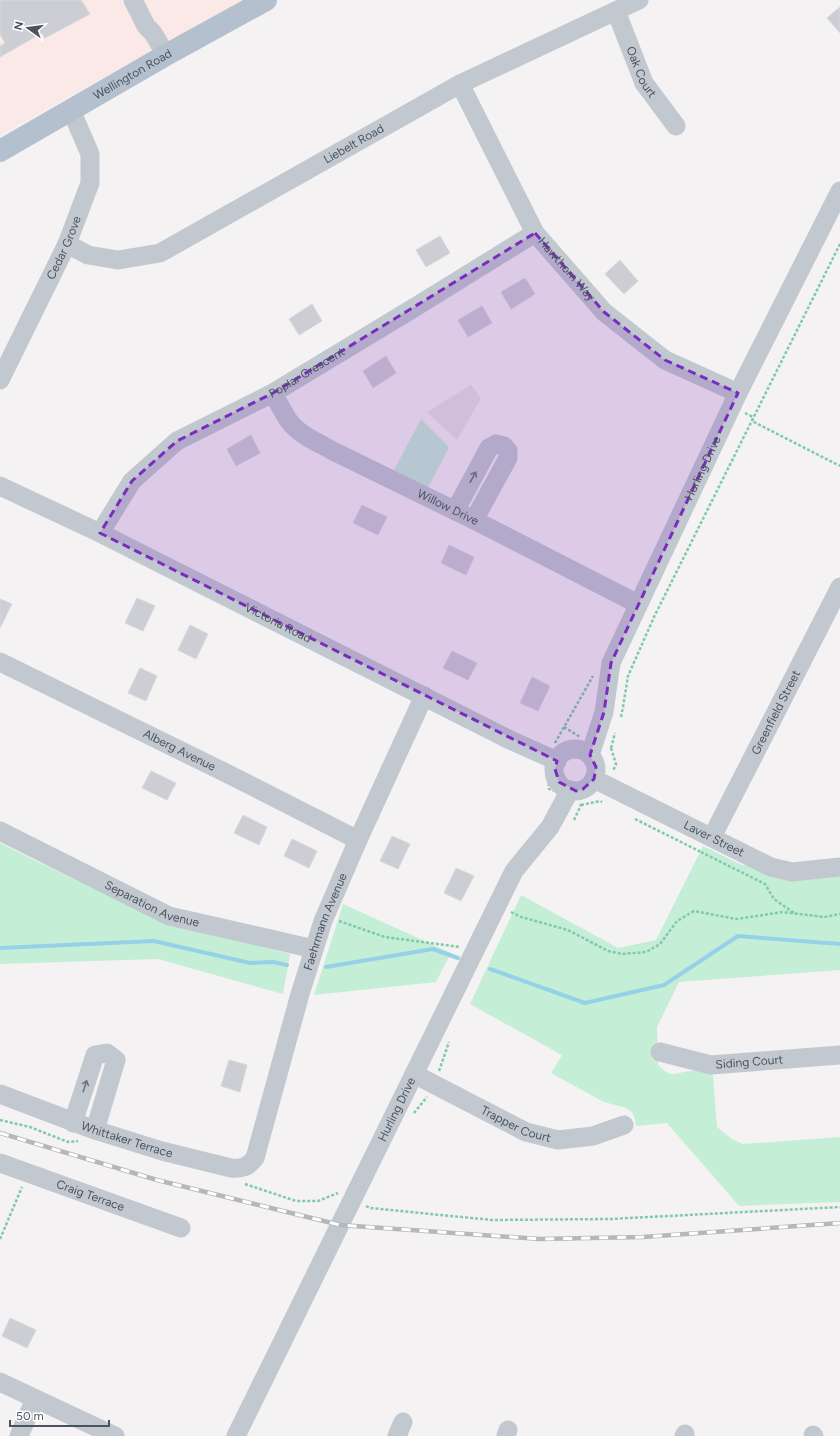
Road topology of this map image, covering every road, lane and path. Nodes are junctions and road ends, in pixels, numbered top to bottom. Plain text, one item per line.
1 (133, 0) edge
2 (266, 0) edge
3 (639, 0) edge
4 (616, 11) junction
5 (166, 55) junction
6 (460, 84) junction
7 (71, 110) junction
8 (676, 126) dead end
9 (0, 151) edge
10 (840, 191) edge
11 (535, 233) junction
12 (67, 244) junction
13 (840, 244) edge
14 (0, 380) edge
15 (273, 393) junction
16 (735, 400) junction
17 (752, 422) junction
18 (840, 466) edge
19 (0, 486) edge
20 (455, 511) junction
21 (474, 520) junction
22 (100, 533) junction
23 (840, 587) edge
24 (638, 604) junction
25 (0, 662) edge
26 (424, 696) junction
27 (619, 721) dead end
28 (617, 727) dead end
29 (611, 748) dead end
30 (590, 754) junction
31 (556, 761) junction
32 (594, 780) junction
33 (570, 790) junction
34 (581, 805) dead end
35 (607, 805) dead end
36 (634, 818) dead end
37 (0, 831) edge
38 (712, 837) junction
39 (358, 840) junction
40 (701, 852) junction
41 (840, 867) edge
42 (498, 905) junction
43 (794, 913) junction
44 (840, 914) edge
45 (325, 916) junction
46 (464, 948) dead end
47 (314, 949) junction
48 (660, 1052) dead end
49 (840, 1055) edge
50 (414, 1074) junction
51 (0, 1094) edge
52 (73, 1123) junction
53 (624, 1125) dead end
54 (94, 1130) junction
55 (255, 1158) joint
56 (0, 1163) edge
57 (28, 1173) junction
58 (353, 1198) junction
59 (840, 1207) edge
60 (181, 1228) dead end
61 (0, 1239) edge
62 (0, 1382) edge
63 (35, 1398) junction
64 (18, 1436) edge
65 (115, 1436) edge
66 (236, 1436) edge

1 - 5 street
2 - 5 main road, Wellington Road
3 - 4 street, Liebelt Road
4 - 6 street, Liebelt Road
4 - 8 street, Oak Court
5 - 7 main road, Wellington Road
6 - 11 street, Hawthorn Way
6 - 12 street, Liebelt Road
7 - 9 main road, Wellington Road
7 - 12 street, Cedar Grove
10 - 16 street, Hurling Drive
11 - 15 street, Poplar Crescent
11 - 16 street, Hawthorn Way
12 - 14 street, Cedar Grove
13 - 17 path
15 - 20 street, Willow Drive
15 - 22 street, Poplar Crescent
16 - 17 path
16 - 24 street, Hurling Drive
17 - 18 path
17 - 27 path
19 - 22 street, Victoria Road
20 - 21 street, Willow Drive
20 -> 21 street
21 - 24 street, Willow Drive
22 - 26 street, Victoria Road
23 - 38 street, Greenfield Street
24 - 30 street, Hurling Drive
25 - 39 street, Alberg Avenue
26 - 31 street, Victoria Road
26 - 39 street, Faehrmann Avenue
28 - 29 path
30 - 31 street
30 - 32 street
31 - 33 street
32 - 33 street
32 - 38 street, Laver Street
33 - 42 street, Hurling Drive
34 - 35 path
36 - 40 path
37 - 47 street, Separation Avenue
38 - 40 path
38 - 41 street, Laver Street
39 - 45 street, Faehrmann Avenue
40 - 43 path
42 - 43 path
42 - 50 street, Hurling Drive
43 - 44 path
45 - 46 path
45 - 47 street, Faehrmann Avenue
47 - 55 street, Faehrmann Avenue
48 - 49 street, Siding Court
50 - 53 street, Trapper Court
50 - 58 street, Hurling Drive
51 - 52 street, Whittaker Terrace
52 - 54 street, Whittaker Terrace
52 -> 54 street
54 - 55 street, Whittaker Terrace
56 - 57 street, Craig Terrace
57 - 60 street, Craig Terrace
57 - 61 path
58 - 59 path
58 - 66 street, Hurling Drive
62 - 63 street
63 - 64 street
63 - 65 street

